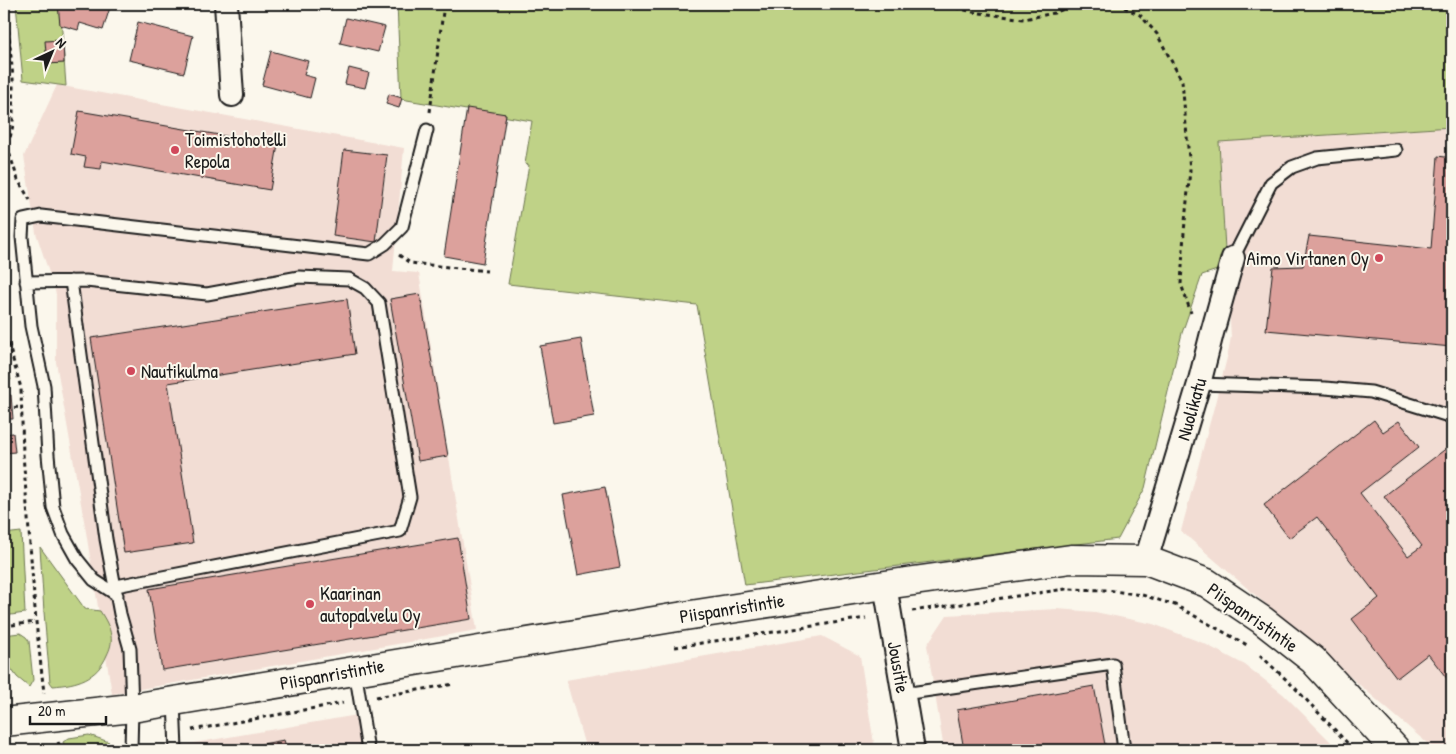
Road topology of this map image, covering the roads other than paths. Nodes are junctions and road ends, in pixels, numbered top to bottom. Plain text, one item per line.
1 (226, 4) edge
2 (232, 95) dead end
3 (427, 130) road end
4 (1396, 150) dead end
5 (1233, 258) joint
6 (71, 281) junction
7 (26, 282) junction
8 (1199, 384) junction
9 (1452, 417) edge
10 (1146, 560) junction
11 (885, 585) junction
12 (117, 590) junction
13 (356, 670) junction
14 (903, 694) junction
15 (174, 701) junction
16 (132, 708) junction
17 (4, 722) edge
18 (131, 747) edge
19 (176, 750) edge
20 (368, 750) edge
21 (913, 750) edge
22 (1124, 750) edge
23 (1396, 750) edge

1 - 2 street
3 - 7 lane
4 - 5 lane
5 - 8 street, Nuolikatu
6 - 7 lane
6 - 12 lane
6 - 12 lane
7 - 12 lane
8 - 9 lane
8 - 10 street, Nuolikatu
10 - 11 street, Piispanristintie
10 - 23 street, Piispanristintie
11 - 13 street, Piispanristintie
11 - 14 street, Jousitie
12 - 16 lane
13 - 15 street, Piispanristintie
13 - 20 lane
14 - 21 street, Jousitie
14 - 22 lane
15 - 16 street, Piispanristintie
15 - 19 lane
16 - 17 street, Piispanristintie
16 - 18 lane

